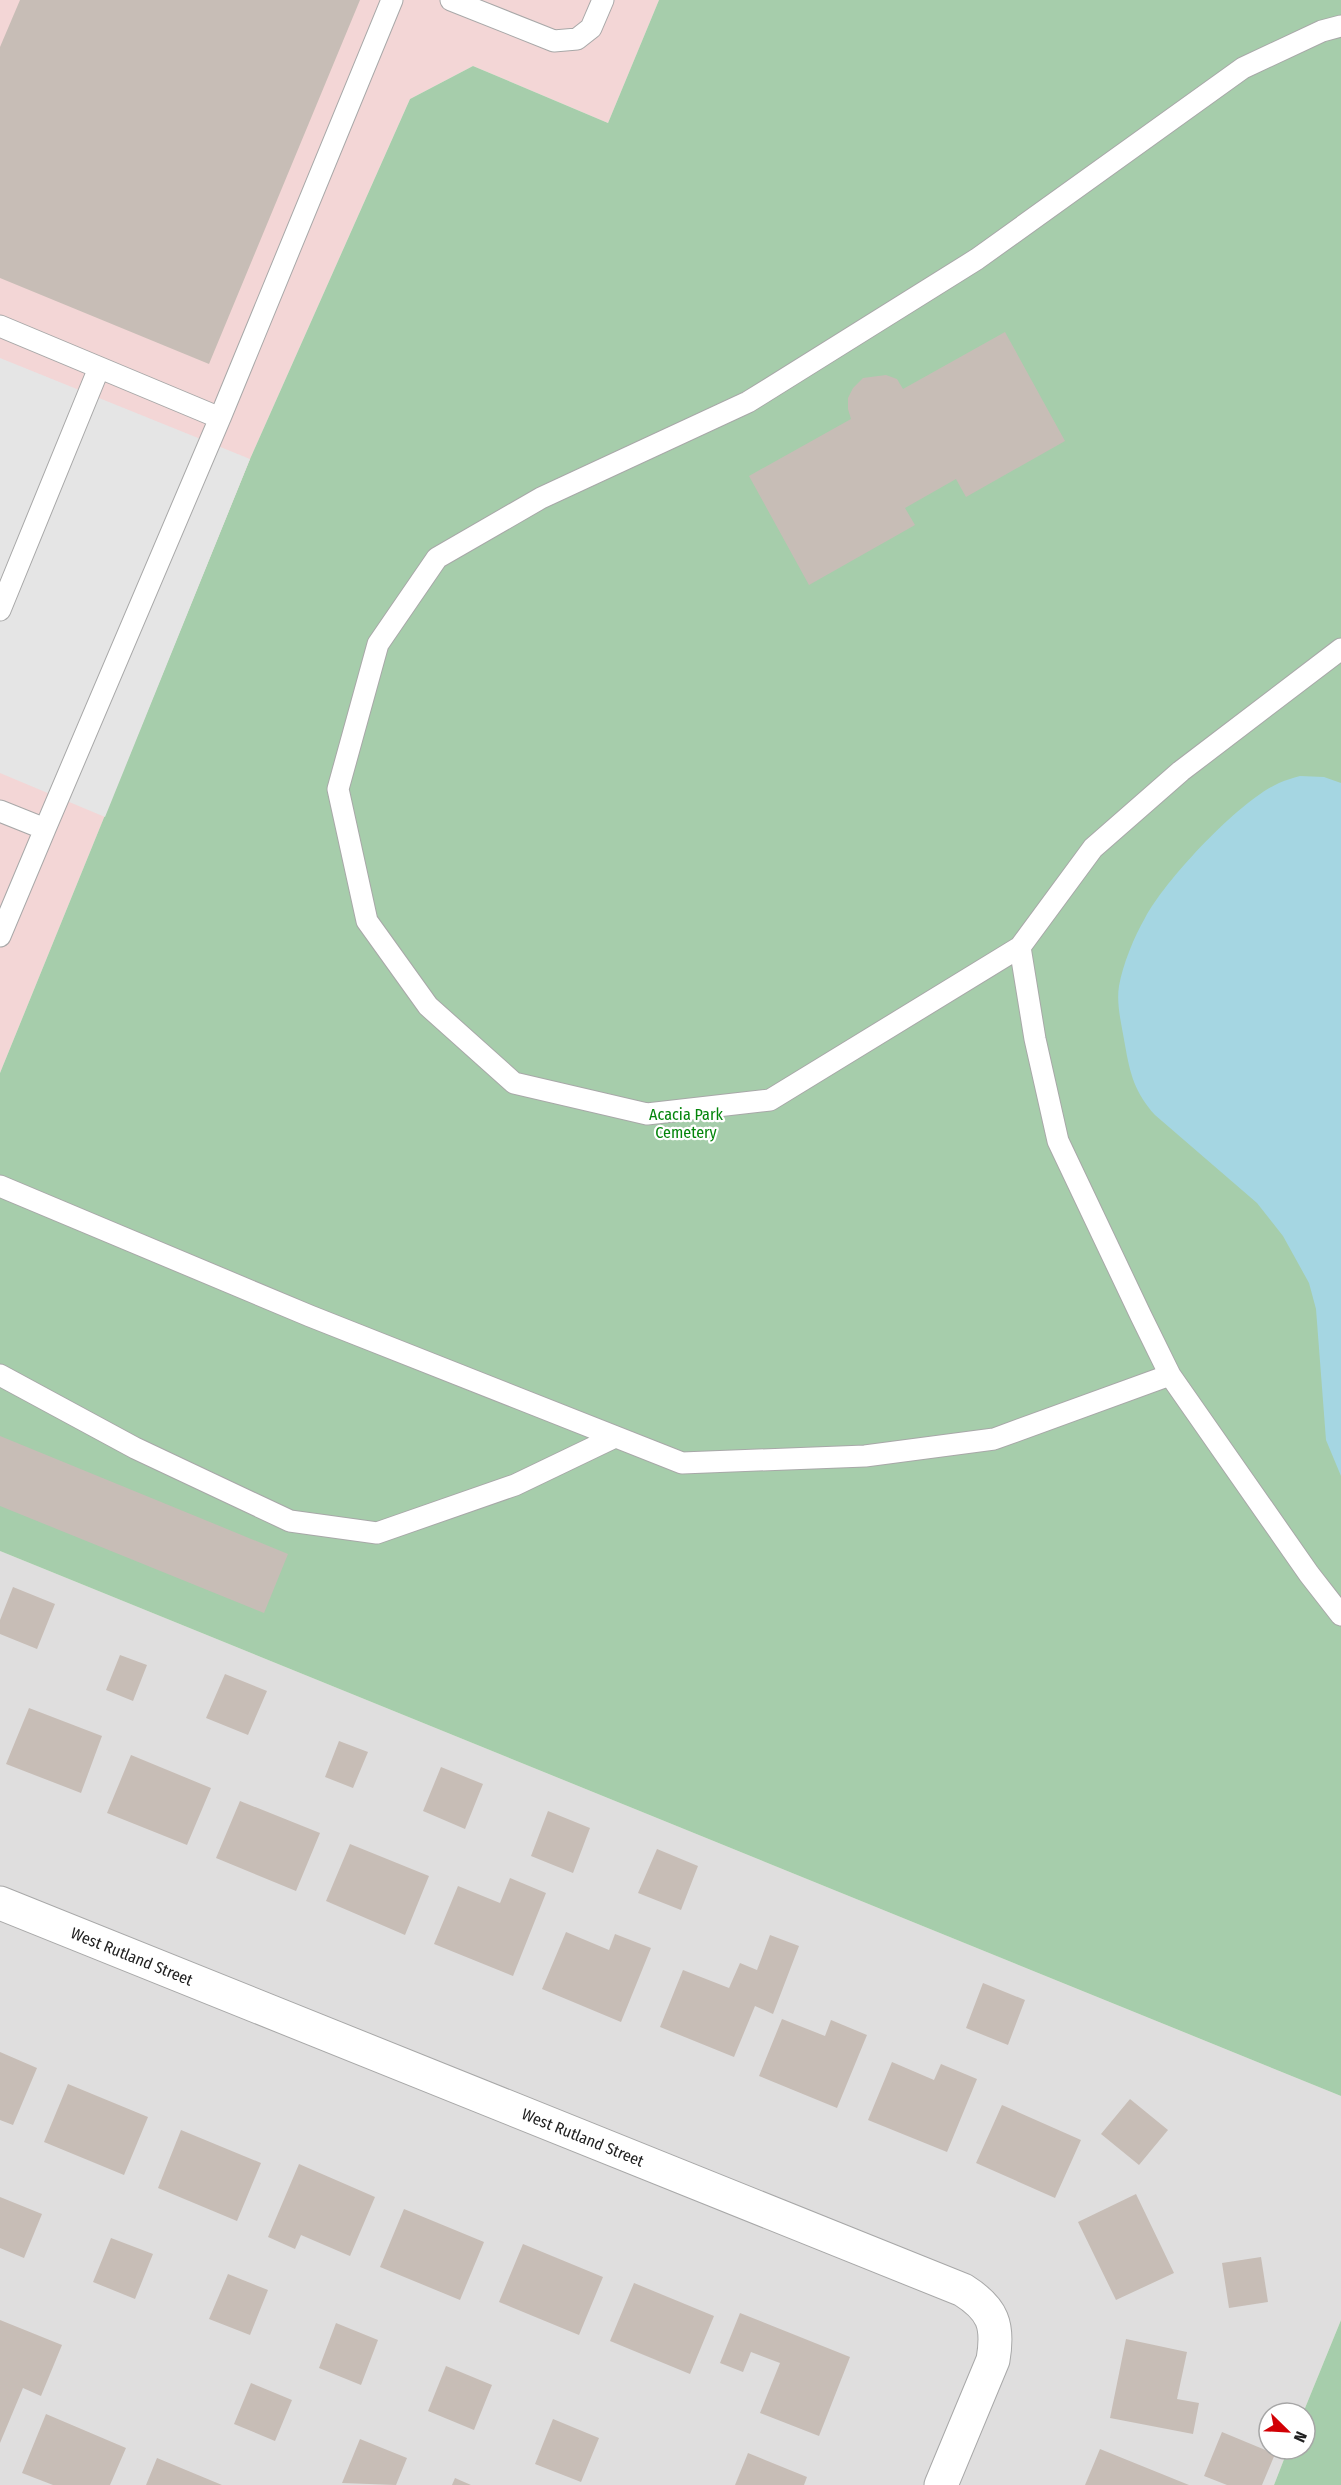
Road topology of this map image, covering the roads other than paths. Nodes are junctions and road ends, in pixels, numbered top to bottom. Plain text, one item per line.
1 (392, 0) edge
2 (451, 0) edge
3 (603, 0) edge
4 (1341, 26) edge
5 (0, 326) edge
6 (99, 368) junction
7 (220, 418) junction
8 (0, 610) edge
9 (1341, 649) edge
10 (0, 810) edge
11 (45, 829) junction
12 (0, 936) edge
13 (1020, 947) junction
14 (0, 1186) edge
15 (0, 1375) edge
16 (1170, 1375) junction
17 (615, 1437) junction
18 (1341, 1615) edge
19 (0, 1903) edge
20 (941, 2485) edge

1 - 7 lane
2 - 3 lane
4 - 13 lane
5 - 6 lane
6 - 7 lane
6 - 8 lane
7 - 11 lane
9 - 13 lane
10 - 11 lane
11 - 12 lane
13 - 16 lane
14 - 17 lane
15 - 17 lane
16 - 17 lane
16 - 18 lane
19 - 20 street, West Rutland Street

